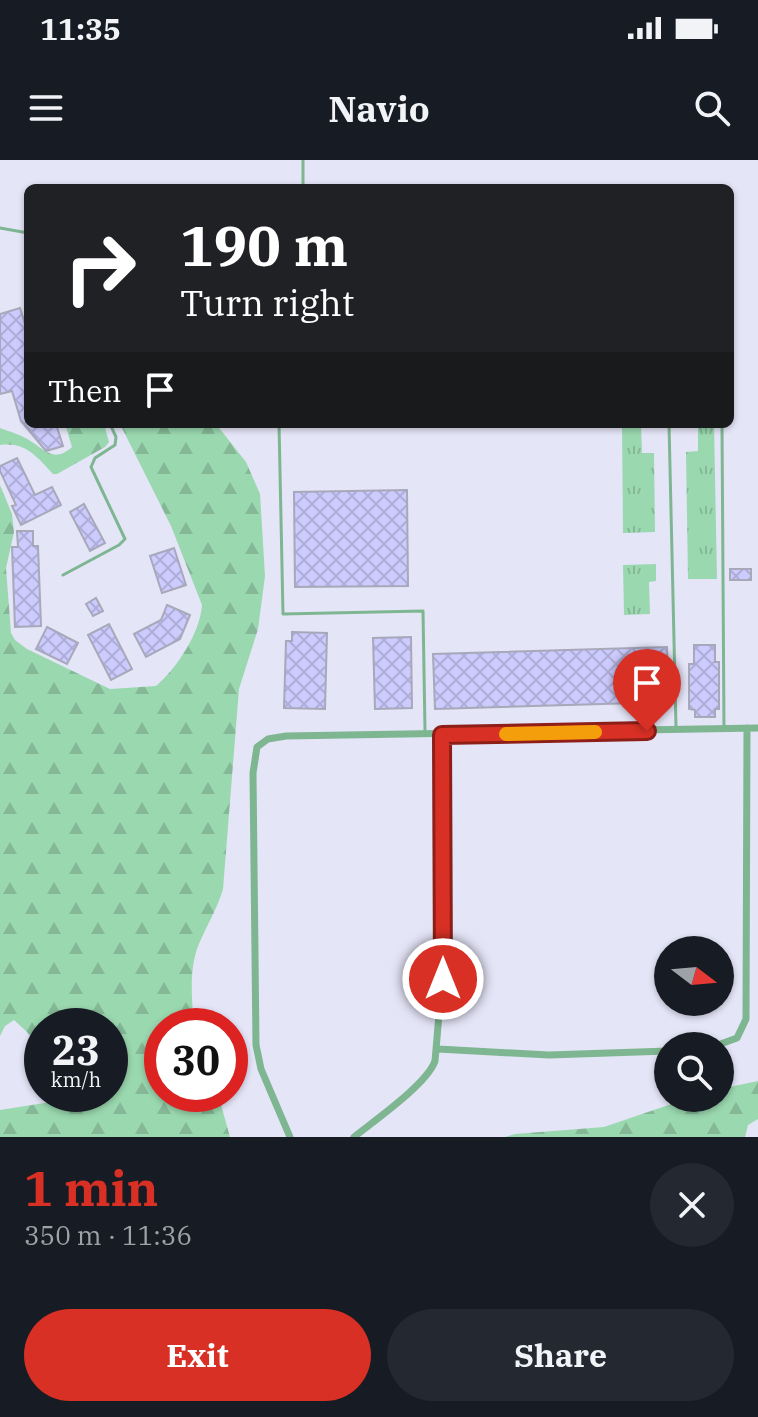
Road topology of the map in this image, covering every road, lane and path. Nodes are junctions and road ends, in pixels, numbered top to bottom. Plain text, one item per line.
1 (303, 160) edge
2 (303, 184) edge
3 (0, 228) edge
4 (24, 232) edge
5 (112, 428) edge
6 (279, 428) edge
7 (669, 428) edge
8 (722, 428) edge
9 (63, 575) dead end
10 (747, 728) junction
11 (758, 728) edge
12 (724, 729) junction
13 (676, 730) junction
14 (425, 735) junction
15 (442, 735) junction
16 (734, 1039) edge
17 (438, 1049) junction
18 (654, 1051) edge
19 (290, 1137) edge
20 (354, 1137) edge

1 - 2 lane
3 - 4 lane
5 - 9 lane
6 - 14 lane
7 - 13 lane
8 - 12 lane
10 - 11 street
10 - 12 street
10 - 16 street
12 - 13 street
13 - 15 street
14 - 15 street
14 - 19 street
15 - 17 street
17 - 18 street
17 - 20 street

